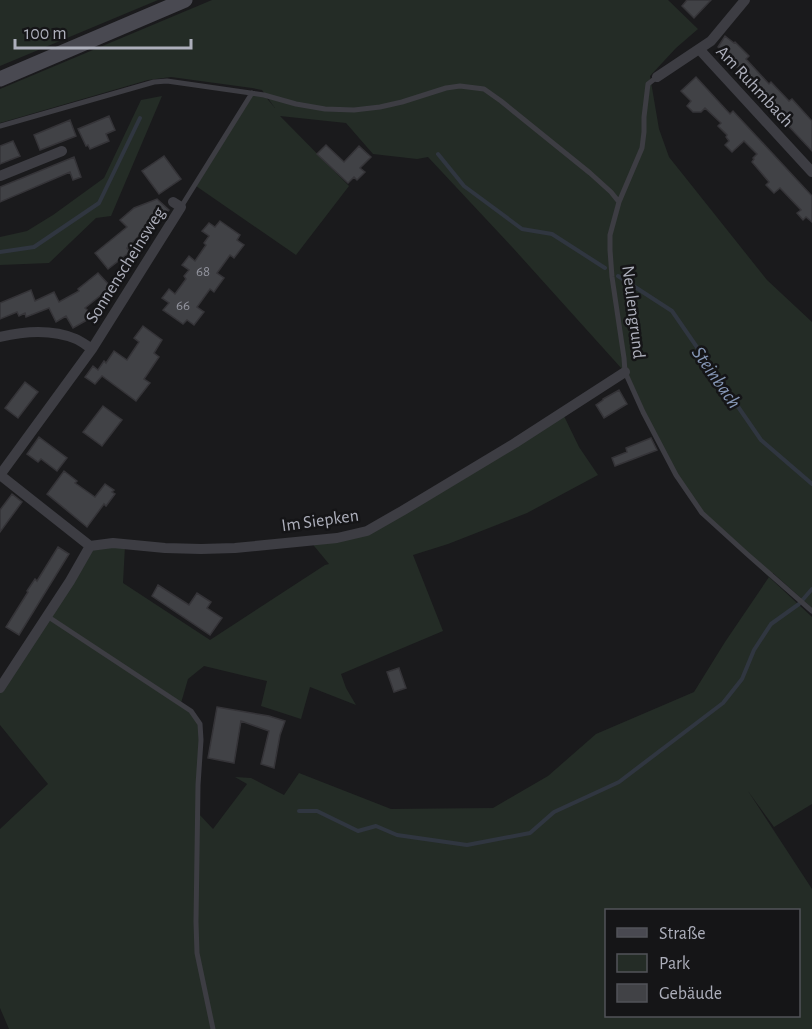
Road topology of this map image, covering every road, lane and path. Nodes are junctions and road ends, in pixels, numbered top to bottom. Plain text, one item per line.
1 (185, 0) edge
2 (745, 0) edge
3 (699, 50) junction
4 (657, 77) joint
5 (0, 79) edge
6 (252, 93) junction
7 (0, 126) edge
8 (62, 152) dead end
9 (812, 172) edge
10 (0, 176) edge
11 (619, 202) junction
12 (177, 204) joint
13 (0, 337) edge
14 (92, 349) junction
15 (625, 372) junction
16 (0, 475) edge
17 (90, 546) junction
18 (810, 610) edge
19 (47, 616) junction
20 (0, 688) edge
21 (213, 1029) edge

1 - 5 main road
2 - 3 street, Neulengrund
3 - 4 street, Neulengrund
3 - 9 street, Am Ruhmbach
4 - 11 lane, Neulengrund
6 - 7 lane
6 - 11 lane
6 - 12 lane
8 - 10 street
11 - 15 lane, Neulengrund
12 - 14 street, Sonnenscheinsweg
13 - 14 street, Sonnenscheinsweg
14 - 16 street, Sonnenscheinsweg
15 - 17 street, Im Siepken
15 - 18 lane, Neulengrund
16 - 17 street
17 - 19 street
19 - 20 street
19 - 21 lane

